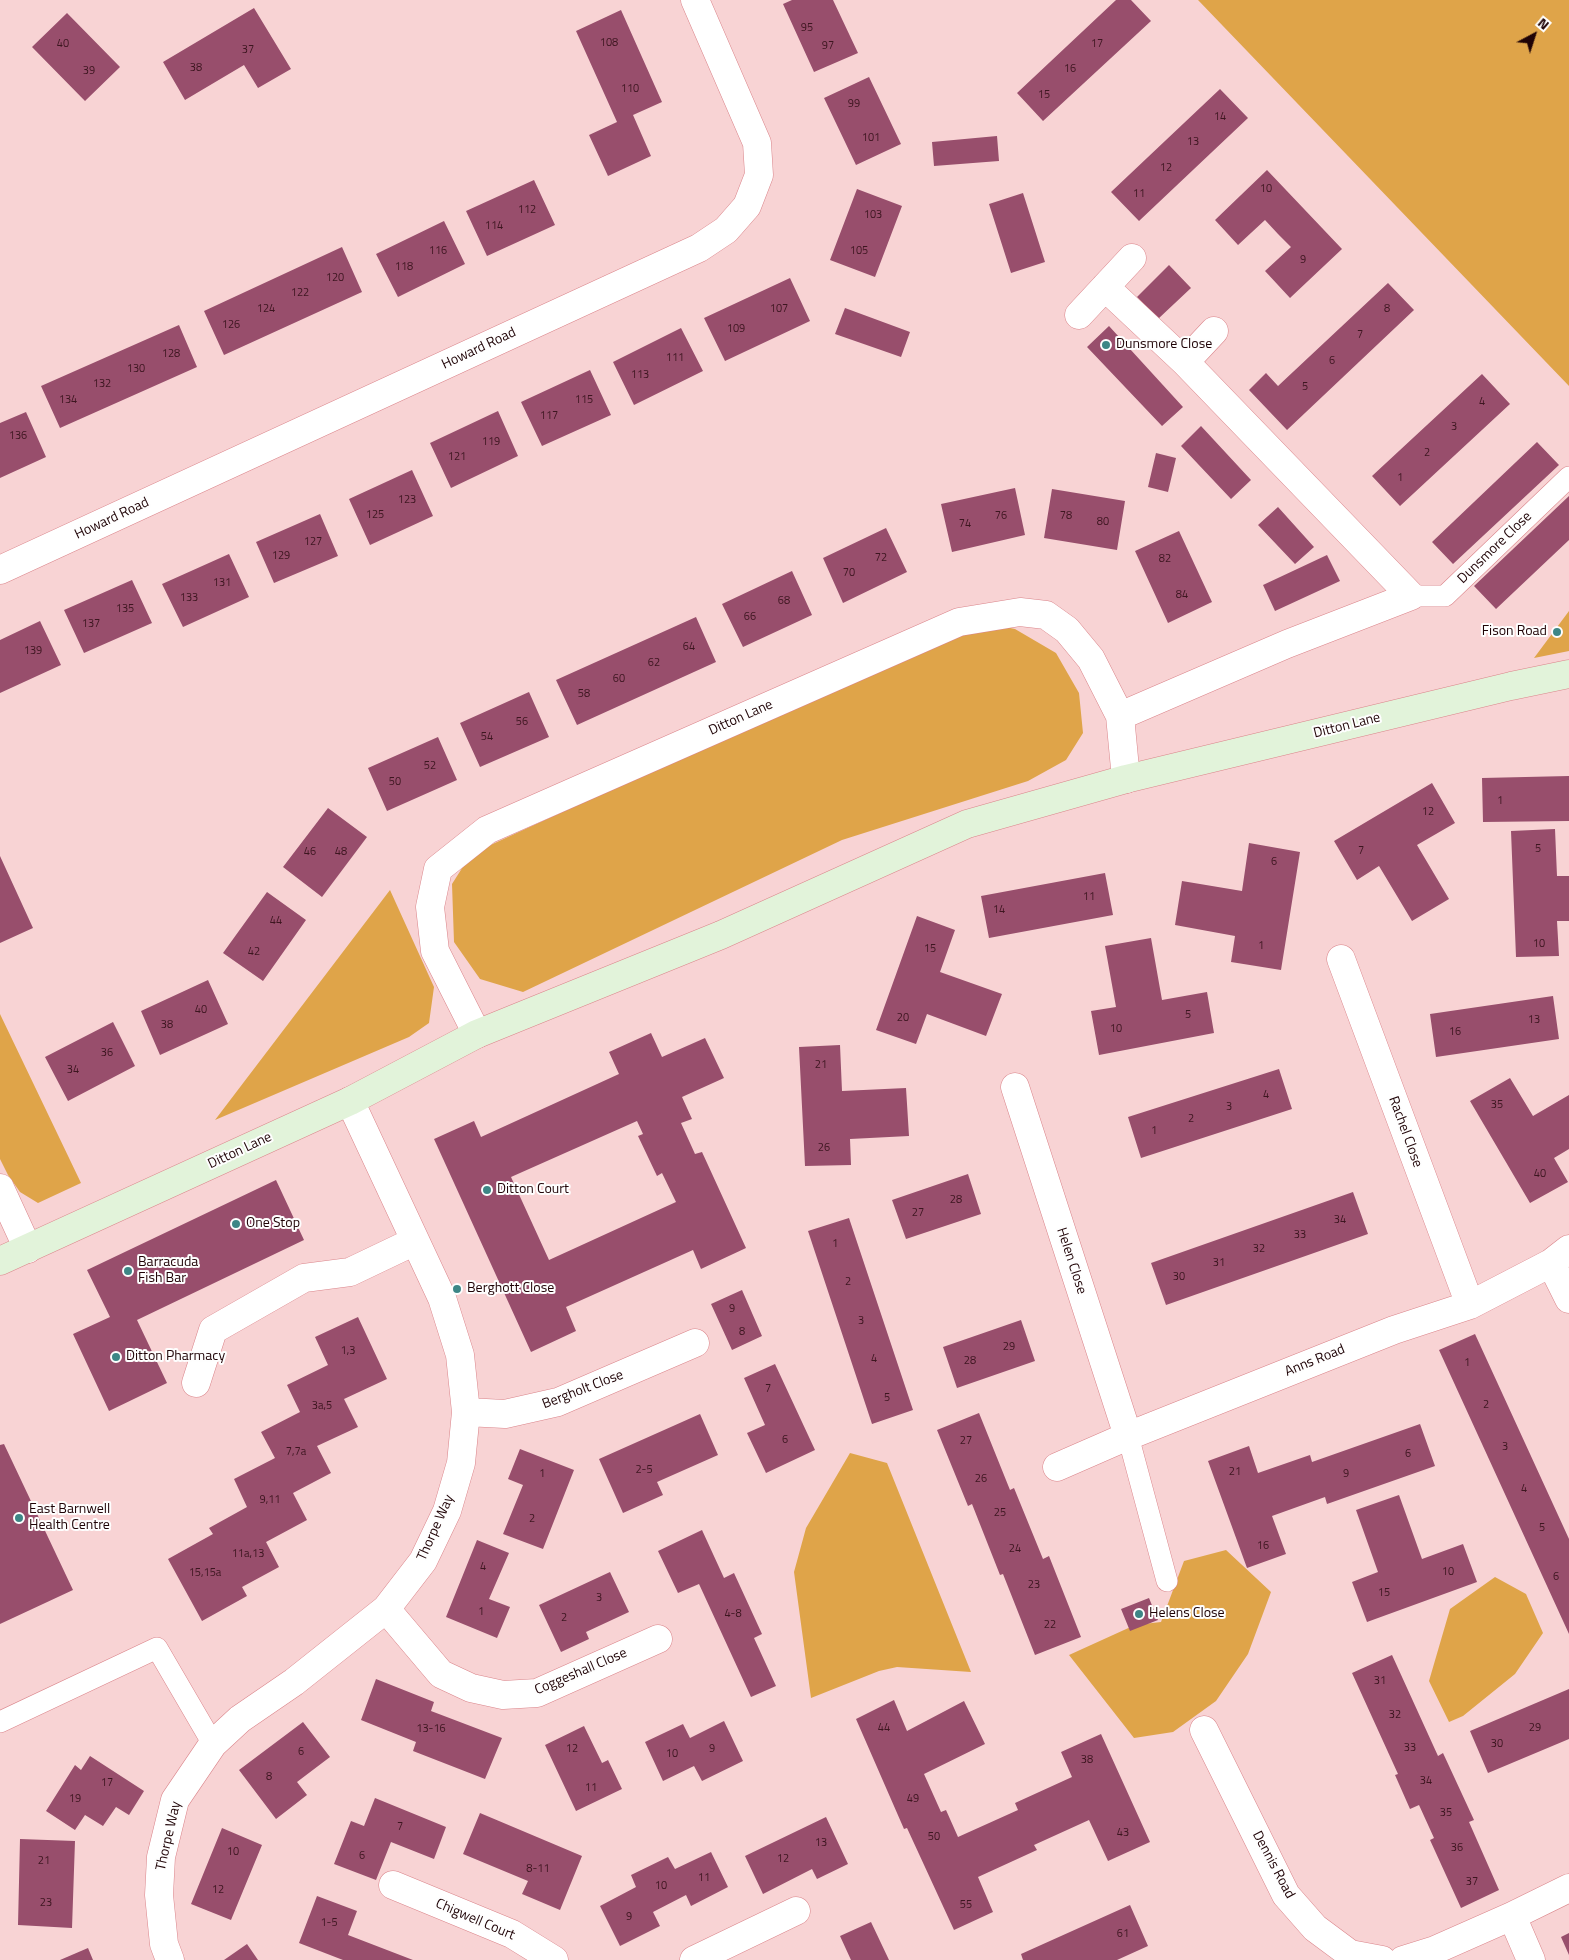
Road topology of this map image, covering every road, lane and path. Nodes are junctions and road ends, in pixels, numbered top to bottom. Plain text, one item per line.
1 (695, 0) edge
2 (1132, 258) dead end
3 (1105, 287) junction
4 (1079, 315) dead end
5 (1214, 331) dead end
6 (1185, 362) junction
7 (1569, 477) edge
8 (0, 570) edge
9 (1411, 596) junction
10 (1569, 674) edge
11 (1120, 716) junction
12 (1126, 779) junction
13 (1341, 960) dead end
14 (477, 1034) junction
15 (1015, 1087) dead end
16 (350, 1101) junction
17 (0, 1188) edge
18 (415, 1241) junction
19 (28, 1249) junction
20 (1560, 1256) edge
21 (0, 1261) edge
22 (1569, 1299) edge
23 (1470, 1305) junction
24 (696, 1344) dead end
25 (196, 1383) dead end
26 (466, 1412) junction
27 (1128, 1436) junction
28 (1057, 1467) dead end
29 (1166, 1580) dead end
30 (386, 1609) junction
31 (658, 1639) dead end
32 (0, 1722) edge
33 (1204, 1730) dead end
34 (214, 1744) junction
35 (393, 1885) dead end
36 (1569, 1888) edge
37 (796, 1911) dead end
38 (1512, 1916) junction
39 (170, 1960) edge
40 (554, 1960) edge
41 (694, 1960) edge
42 (1382, 1960) edge
43 (1403, 1960) edge
44 (1531, 1960) edge

1 - 8 street, Howard Road
2 - 3 street
3 - 4 street
3 - 6 street
5 - 6 street
6 - 9 street
7 - 9 lane, Dunsmore Close
9 - 11 street, Dunsmore Close
10 - 12 main road, Ditton Lane
11 - 12 street, Ditton Lane
11 - 14 street, Ditton Lane
12 - 14 main road, Ditton Lane
13 - 23 street, Rachel Close
14 - 16 main road, Ditton Lane
15 - 27 street, Helen Close
16 - 18 street, Thorpe Way
16 - 19 main road, Ditton Lane
17 - 19 street
18 - 25 street
18 - 26 street, Thorpe Way
19 - 21 main road, Ditton Lane
20 - 22 street
20 - 23 street, Anns Road
23 - 27 street, Anns Road
24 - 26 street, Bergholt Close
26 - 30 street, Thorpe Way
27 - 28 street, Anns Road
27 - 29 lane
30 - 31 street, Coggeshall Close
30 - 34 street, Thorpe Way
32 - 34 lane
33 - 42 street, Dennis Road
34 - 39 street, Thorpe Way
35 - 40 street, Chigwell Court
36 - 38 street
37 - 41 street
38 - 43 street
38 - 44 street

